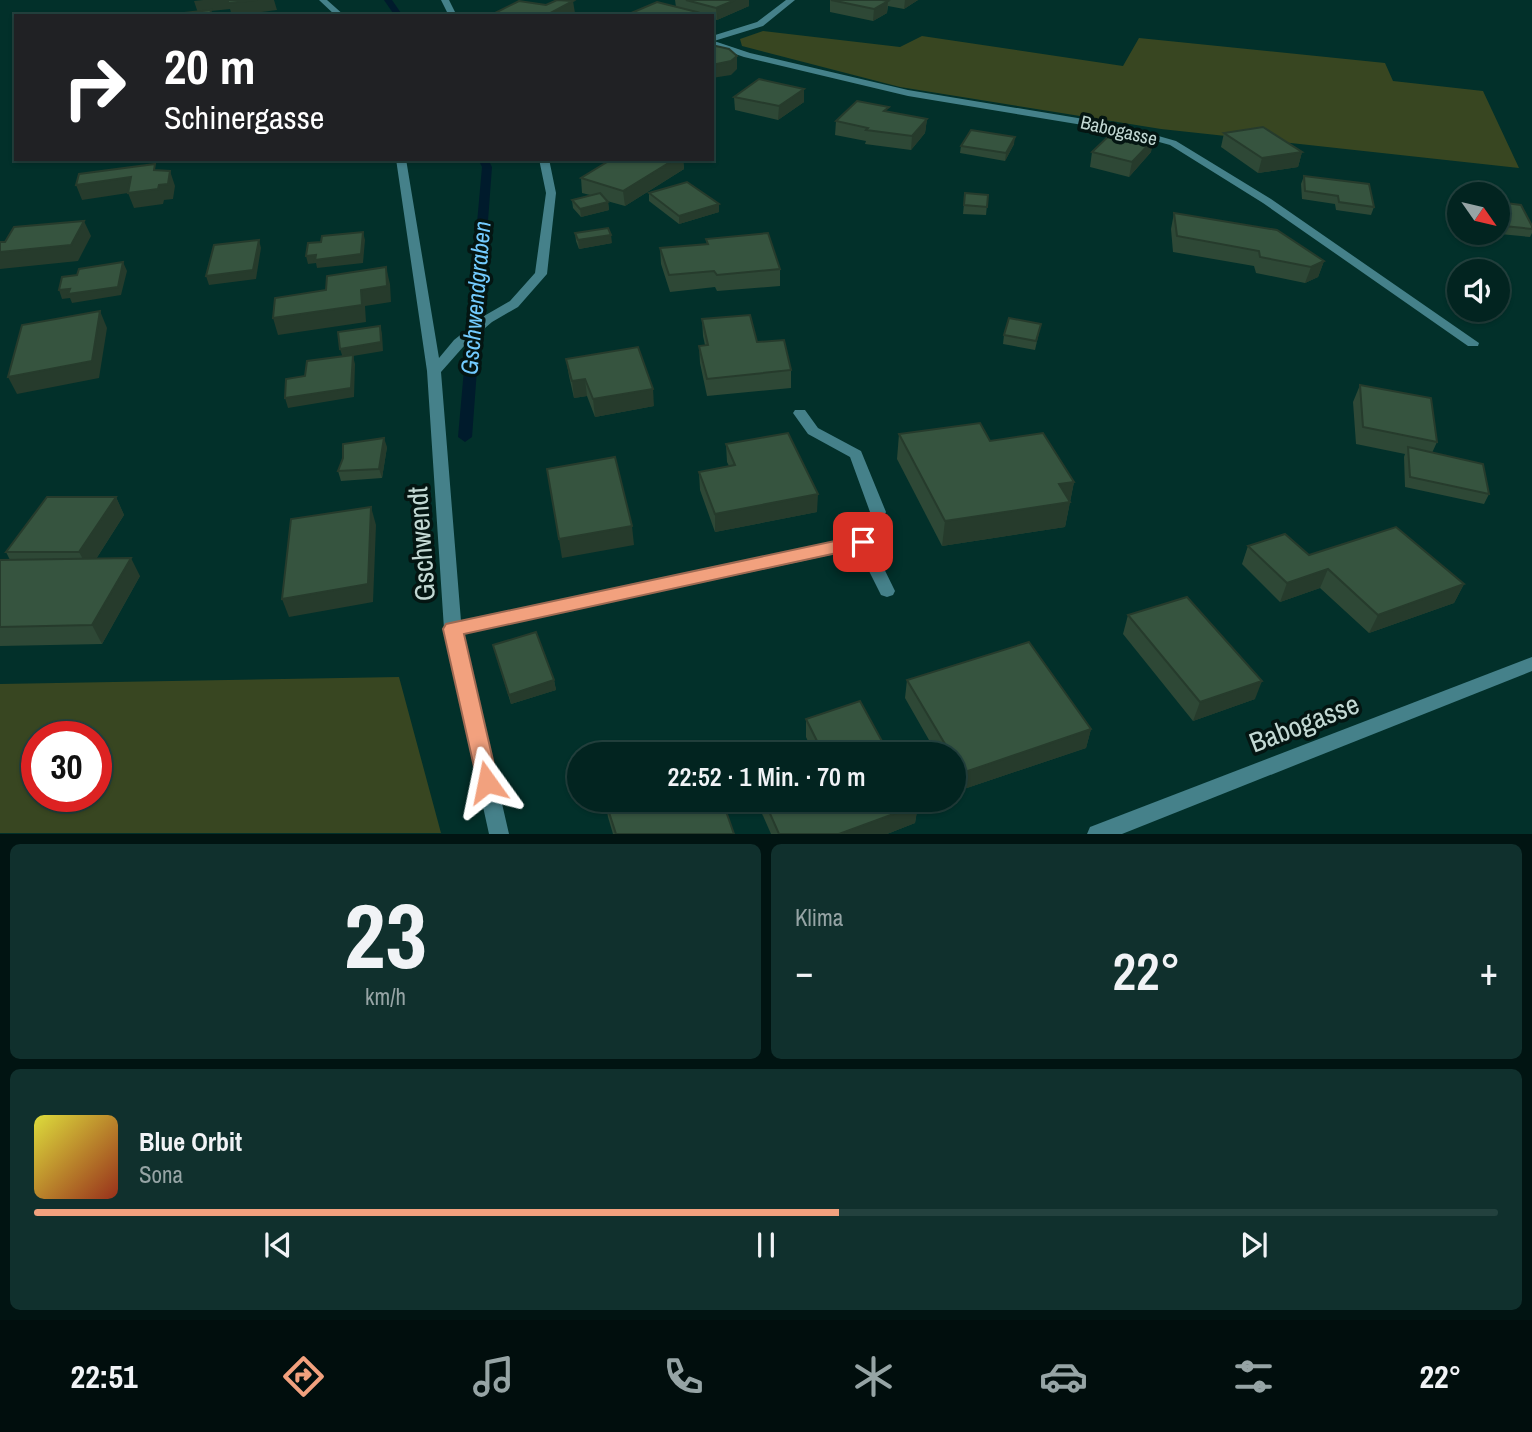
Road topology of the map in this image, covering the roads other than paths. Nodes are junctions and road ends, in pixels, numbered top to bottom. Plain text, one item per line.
1 (323, 0) edge
2 (791, 0) edge
3 (339, 14) edge
4 (714, 40) edge
5 (714, 42) edge
6 (401, 161) edge
7 (544, 161) edge
8 (1473, 343) dead end
9 (434, 371) junction
10 (800, 413) dead end
11 (863, 542) junction
12 (887, 591) dead end
13 (453, 629) junction
14 (1532, 664) edge
15 (499, 834) edge
16 (1097, 834) edge

1 - 3 street
2 - 4 street
5 - 8 street, Babogasse
6 - 9 street, Gschwendt
7 - 9 street
9 - 13 street, Gschwendt
10 - 11 street
11 - 12 street
11 - 13 street
13 - 15 street, Gschwendt
14 - 16 street, Babogasse

